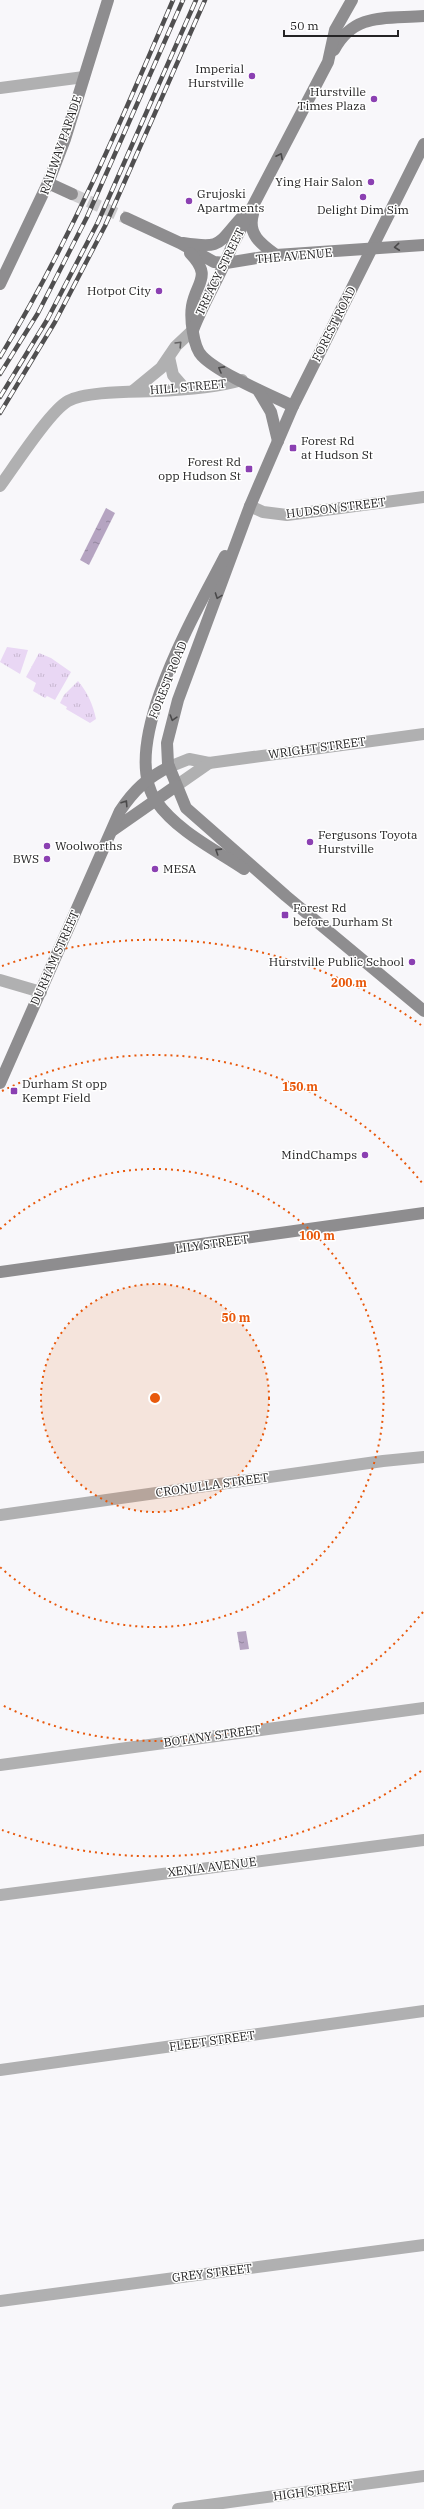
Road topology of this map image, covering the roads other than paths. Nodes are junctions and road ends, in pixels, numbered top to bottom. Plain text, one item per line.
1 (108, 0) edge
2 (352, 0) edge
3 (424, 16) edge
4 (328, 62) junction
5 (84, 77) junction
6 (0, 88) edge
7 (424, 144) edge
8 (48, 183) junction
9 (72, 194) tunnel mouth
10 (256, 203) junction
11 (126, 218) tunnel mouth
12 (180, 243) junction
13 (424, 244) edge
14 (371, 250) junction
15 (276, 255) junction
16 (226, 263) junction
17 (0, 284) edge
18 (193, 330) junction
19 (169, 357) junction
20 (242, 380) junction
21 (256, 387) junction
22 (185, 389) junction
23 (133, 391) junction
24 (293, 406) junction
25 (278, 442) junction
26 (0, 486) edge
27 (424, 497) edge
28 (250, 506) junction
29 (424, 734) edge
30 (209, 763) junction
31 (169, 767) junction
32 (148, 778) junction
33 (176, 786) junction
34 (155, 800) junction
35 (110, 832) junction
36 (286, 896) junction
37 (0, 980) edge
38 (40, 992) junction
39 (424, 1011) edge
40 (0, 1083) edge
41 (424, 1214) edge
42 (0, 1272) edge
43 (424, 1457) edge
44 (0, 1514) edge
45 (424, 1708) edge
46 (0, 1765) edge
47 (424, 1840) edge
48 (0, 1895) edge
49 (424, 2011) edge
50 (0, 2070) edge
51 (424, 2245) edge
52 (0, 2301) edge
53 (424, 2476) edge
54 (178, 2509) edge

1 - 5 street, RAILWAY PARADE
2 - 4 street, TREACY STREET
3 - 4 street
10 -> 4 street, TREACY STREET
5 - 6 street
5 - 8 street, RAILWAY PARADE
7 - 14 street, FOREST ROAD
8 - 9 street
8 - 17 street, RAILWAY PARADE
10 - 12 street
10 - 15 street
10 - 16 street, TREACY STREET
11 - 12 street, THE AVENUE
12 - 16 street, THE AVENUE
12 - 18 street
13 -> 14 street, THE AVENUE
14 - 15 street, THE AVENUE
14 - 24 street, FOREST ROAD
15 - 16 street, THE AVENUE
16 - 18 street, TREACY STREET
19 -> 18 street, HILL STREET
20 -> 18 street, HILL STREET
19 - 22 street
19 - 23 street, HILL STREET
20 - 21 street, HILL STREET
20 - 22 street, HILL STREET
21 - 24 street, HILL STREET
21 - 25 street
22 - 23 street, HILL STREET
23 - 26 street, HILL STREET
24 - 25 street, FOREST ROAD
25 - 28 street, FOREST ROAD
27 - 28 street, HUDSON STREET
28 -> 31 street, FOREST ROAD
28 - 32 street, FOREST ROAD
29 - 30 street, WRIGHT STREET
30 - 31 street, WRIGHT STREET
30 - 33 street, WRIGHT STREET
31 - 32 street, DURHAM STREET
31 - 33 street, FOREST ROAD
32 - 34 street, FOREST ROAD
35 -> 32 street, DURHAM STREET
33 - 34 street
33 - 36 street, FOREST ROAD
34 - 35 street
36 -> 34 street, FOREST ROAD
35 - 38 street, DURHAM STREET
36 - 39 street, FOREST ROAD
37 - 38 street
38 - 40 street, DURHAM STREET
41 - 42 street, LILY STREET
43 - 44 street, CRONULLA STREET
45 - 46 street, BOTANY STREET
47 - 48 street, XENIA AVENUE
49 - 50 street, FLEET STREET
51 - 52 street, GREY STREET
53 - 54 street, HIGH STREET

